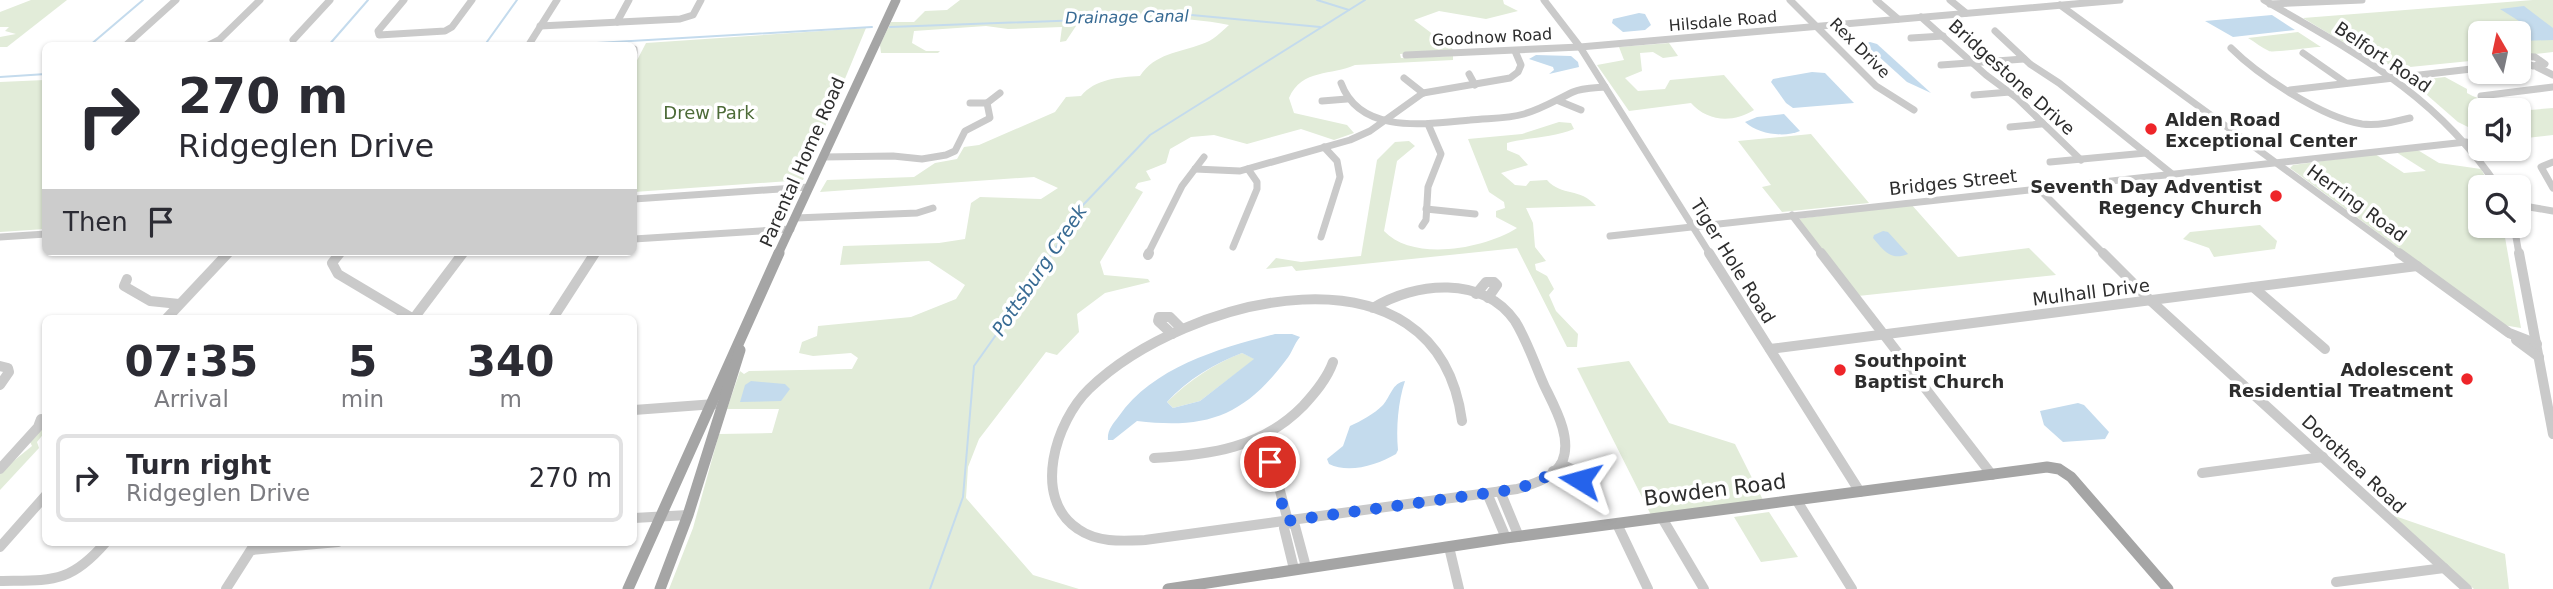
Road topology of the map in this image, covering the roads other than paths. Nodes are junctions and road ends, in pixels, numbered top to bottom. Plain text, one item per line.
1 (176, 0) edge
2 (260, 0) edge
3 (330, 0) edge
4 (404, 0) edge
5 (472, 0) edge
6 (557, 0) edge
7 (629, 0) edge
8 (701, 0) edge
9 (896, 0) edge
10 (1544, 0) edge
11 (1790, 0) edge
12 (1876, 0) edge
13 (1950, 0) edge
14 (2020, 0) edge
15 (2120, 0) edge
16 (2362, 0) edge
17 (2267, 2) edge
18 (2060, 5) junction
19 (2031, 8) junction
20 (1966, 13) junction
21 (1921, 18) junction
22 (1898, 19) junction
23 (617, 22) junction
24 (540, 26) junction
25 (1818, 26) junction
26 (1994, 31) dead end
27 (1943, 36) junction
28 (1911, 38) dead end
29 (293, 40) dead end
30 (129, 42) edge
31 (215, 42) edge
32 (530, 42) edge
33 (1580, 47) junction
34 (2231, 48) dead end
35 (1516, 51) junction
36 (2303, 53) dead end
37 (1406, 55) dead end
38 (2024, 59) junction
39 (2542, 62) edge
40 (1973, 63) junction
41 (1941, 65) dead end
42 (2374, 67) junction
43 (2468, 67) edge
44 (2553, 72) edge
45 (1469, 74) dead end
46 (2413, 75) junction
47 (2390, 77) junction
48 (1404, 78) dead end
49 (1340, 83) dead end
50 (2346, 83) junction
51 (1475, 85) junction
52 (1605, 87) junction
53 (2553, 87) edge
54 (2290, 90) junction
55 (2408, 90) junction
56 (2010, 92) junction
57 (1000, 93) dead end
58 (1423, 93) junction
59 (1975, 95) dead end
60 (2482, 96) dead end
61 (1347, 99) junction
62 (1559, 100) junction
63 (1322, 101) dead end
64 (970, 103) dead end
65 (986, 103) junction
66 (1581, 110) dead end
67 (1914, 110) dead end
68 (2410, 118) dead end
69 (1386, 119) junction
70 (1428, 124) junction
71 (2041, 124) junction
72 (2010, 127) dead end
73 (2466, 142) junction
74 (1324, 147) junction
75 (2146, 153) junction
76 (823, 157) junction
77 (1204, 157) dead end
78 (2081, 160) junction
79 (2050, 162) dead end
80 (2553, 162) edge
81 (2276, 163) junction
82 (1195, 169) junction
83 (1248, 169) junction
84 (2172, 174) junction
85 (2489, 175) edge
86 (809, 187) junction
87 (2038, 188) junction
88 (2553, 188) edge
89 (637, 199) edge
90 (2531, 207) edge
91 (933, 208) dead end
92 (1426, 209) junction
93 (2553, 211) edge
94 (1475, 214) dead end
95 (1792, 215) junction
96 (796, 218) junction
97 (1422, 226) dead end
98 (1692, 226) junction
99 (791, 229) junction
100 (42, 234) edge
101 (1610, 236) dead end
102 (0, 237) edge
103 (1321, 237) dead end
104 (2516, 238) edge
105 (637, 239) edge
106 (1233, 247) dead end
107 (1148, 255) dead end
108 (225, 256) edge
109 (337, 256) edge
110 (460, 256) edge
111 (592, 256) edge
112 (2417, 266) junction
113 (127, 279) dead end
114 (2252, 287) junction
115 (1476, 294) junction
116 (1488, 298) junction
117 (2151, 301) junction
118 (179, 304) junction
119 (1373, 308) junction
120 (170, 315) edge
121 (408, 315) edge
122 (415, 315) edge
123 (555, 315) edge
124 (1182, 329) junction
125 (2510, 333) junction
126 (1172, 334) junction
127 (1885, 335) junction
128 (2537, 344) junction
129 (1770, 349) junction
130 (2325, 349) dead end
131 (2539, 357) junction
132 (1332, 362) dead end
133 (0, 366) edge
134 (0, 385) edge
135 (716, 404) junction
136 (637, 410) edge
137 (41, 419) dead end
138 (1462, 421) dead end
139 (708, 425) junction
140 (2553, 434) edge
141 (1256, 441) junction
142 (2323, 457) junction
143 (1154, 458) dead end
144 (0, 469) edge
145 (2202, 473) dead end
146 (1992, 475) junction
147 (1500, 491) junction
148 (1860, 492) junction
149 (1487, 493) junction
150 (42, 500) edge
151 (1797, 500) junction
152 (688, 515) junction
153 (663, 516) junction
154 (637, 518) edge
155 (1662, 519) junction
156 (1287, 521) junction
157 (1616, 524) junction
158 (1512, 538) junction
159 (104, 546) edge
160 (254, 546) edge
161 (0, 547) edge
162 (1448, 547) junction
163 (1300, 568) junction
164 (2444, 568) junction
165 (0, 581) edge
166 (2336, 582) dead end
167 (226, 589) edge
168 (628, 589) edge
169 (660, 589) edge
170 (1168, 589) edge
171 (1458, 589) edge
172 (1648, 589) edge
173 (1704, 589) edge
174 (1852, 589) edge
175 (2168, 589) edge
176 (2467, 589) edge

1 - 30 street
2 - 31 street
3 - 29 street
4 - 5 street
6 - 24 street
7 - 23 street
8 - 23 street
9 - 76 main road, Parental Home Road
10 - 33 street, Tiger Hole Road
11 - 25 street, Rex Drive
12 - 22 street
13 - 20 street
14 - 19 street
15 - 18 street, Hilsdale Road
16 - 17 street
17 - 42 street, Belfort Road
18 - 19 street, Hilsdale Road
18 - 81 street, Herring Road
19 - 20 street, Hilsdale Road
20 - 21 street, Hilsdale Road
21 - 22 street, Hilsdale Road
21 - 27 street, Bridgestone Drive
22 - 25 street, Hilsdale Road
23 - 24 street
24 - 32 street
25 - 33 street, Hilsdale Road
25 - 67 street, Rex Drive
26 - 38 street
27 - 28 street
27 - 40 street, Bridgestone Drive
33 - 35 street, Goodnow Road
33 - 52 street, Tiger Hole Road
34 - 54 street
35 - 37 street, Goodnow Road
35 - 51 street
36 - 50 street
38 - 40 street
38 - 75 street
39 - 44 street
40 - 41 street
40 - 56 street, Bridgestone Drive
42 - 46 street
42 - 47 street, Belfort Road
43 - 46 street
45 - 51 street
46 - 47 street
46 - 55 street
47 - 50 street
47 - 55 street, Belfort Road
48 - 58 street
49 - 61 street
50 - 54 street
51 - 58 street
52 - 62 street
52 - 98 street, Tiger Hole Road
53 - 60 street
54 - 68 street
55 - 73 street, Belfort Road
56 - 59 street
56 - 71 street, Bridgestone Drive
57 - 65 street
58 - 69 street
61 - 63 street
61 - 69 street
62 - 66 street
62 - 70 street
64 - 65 street
65 - 76 street
69 - 70 street
69 - 74 street
70 - 92 street
71 - 72 street
71 - 78 street, Bridgestone Drive
73 - 81 street, Bridges Street
73 - 85 street, Belfort Road
74 - 83 street
74 - 103 street
75 - 78 street
75 - 84 street
76 - 86 main road, Parental Home Road
77 - 82 street
78 - 79 street
80 - 88 street
81 - 84 street, Bridges Street
81 - 112 street, Herring Road
82 - 83 street
82 - 107 street
83 - 106 street
84 - 87 street, Bridges Street
86 - 89 street
86 - 96 main road, Parental Home Road
87 - 95 street, Bridges Street
87 - 117 street, Dorothea Road
90 - 93 street
91 - 96 street
92 - 94 street
92 - 97 street
95 - 98 street, Bridges Street
95 - 127 street
96 - 99 main road, Parental Home Road
98 - 101 street, Bridges Street
98 - 129 street, Tiger Hole Road
99 - 105 street
99 - 135 main road, Parental Home Road
100 - 102 street
104 - 128 street
108 - 118 street
109 - 121 street
110 - 122 street
111 - 123 street
112 - 114 street, Mulhall Drive
112 - 125 street, Herring Road
113 - 118 street
114 - 117 street, Mulhall Drive
114 - 130 street
115 - 116 street
115 - 116 street
115 - 119 street
116 - 147 street
117 - 127 street, Mulhall Drive
117 - 142 street, Dorothea Road
118 - 120 street
119 - 124 street
119 - 138 street
124 - 126 street
124 - 126 street
125 - 128 street, Herring Road
125 - 131 street
126 - 156 street
127 - 129 street, Mulhall Drive
127 - 146 street
128 - 131 street
129 - 148 street, Tiger Hole Road
131 - 140 street
132 - 141 street
133 - 134 street
135 - 136 street
135 - 139 main road, Parental Home Road
137 - 144 street
139 - 152 main road, Parental Home Road
139 - 153 main road, Parental Home Road
141 - 143 street
141 - 156 street
142 - 145 street
142 - 164 street, Dorothea Road
146 - 148 main road, Bowden Road
146 - 175 main road, Bowden Road
147 - 149 street
147 - 158 street
148 - 151 main road, Bowden Road
149 - 156 street
149 - 158 street
150 - 161 street
151 - 155 main road, Bowden Road
151 - 174 street
152 - 153 street
152 - 169 main road, Parental Home Road
153 - 154 street
153 - 168 main road, Parental Home Road
155 - 157 main road, Bowden Road
155 - 173 street
156 - 163 street
157 - 158 main road, Bowden Road
157 - 172 street
158 - 162 main road, Bowden Road
159 - 165 street
160 - 167 street
162 - 163 main road, Bowden Road
162 - 171 street
163 - 170 main road, Bowden Road
164 - 166 street
164 - 176 street, Dorothea Road

